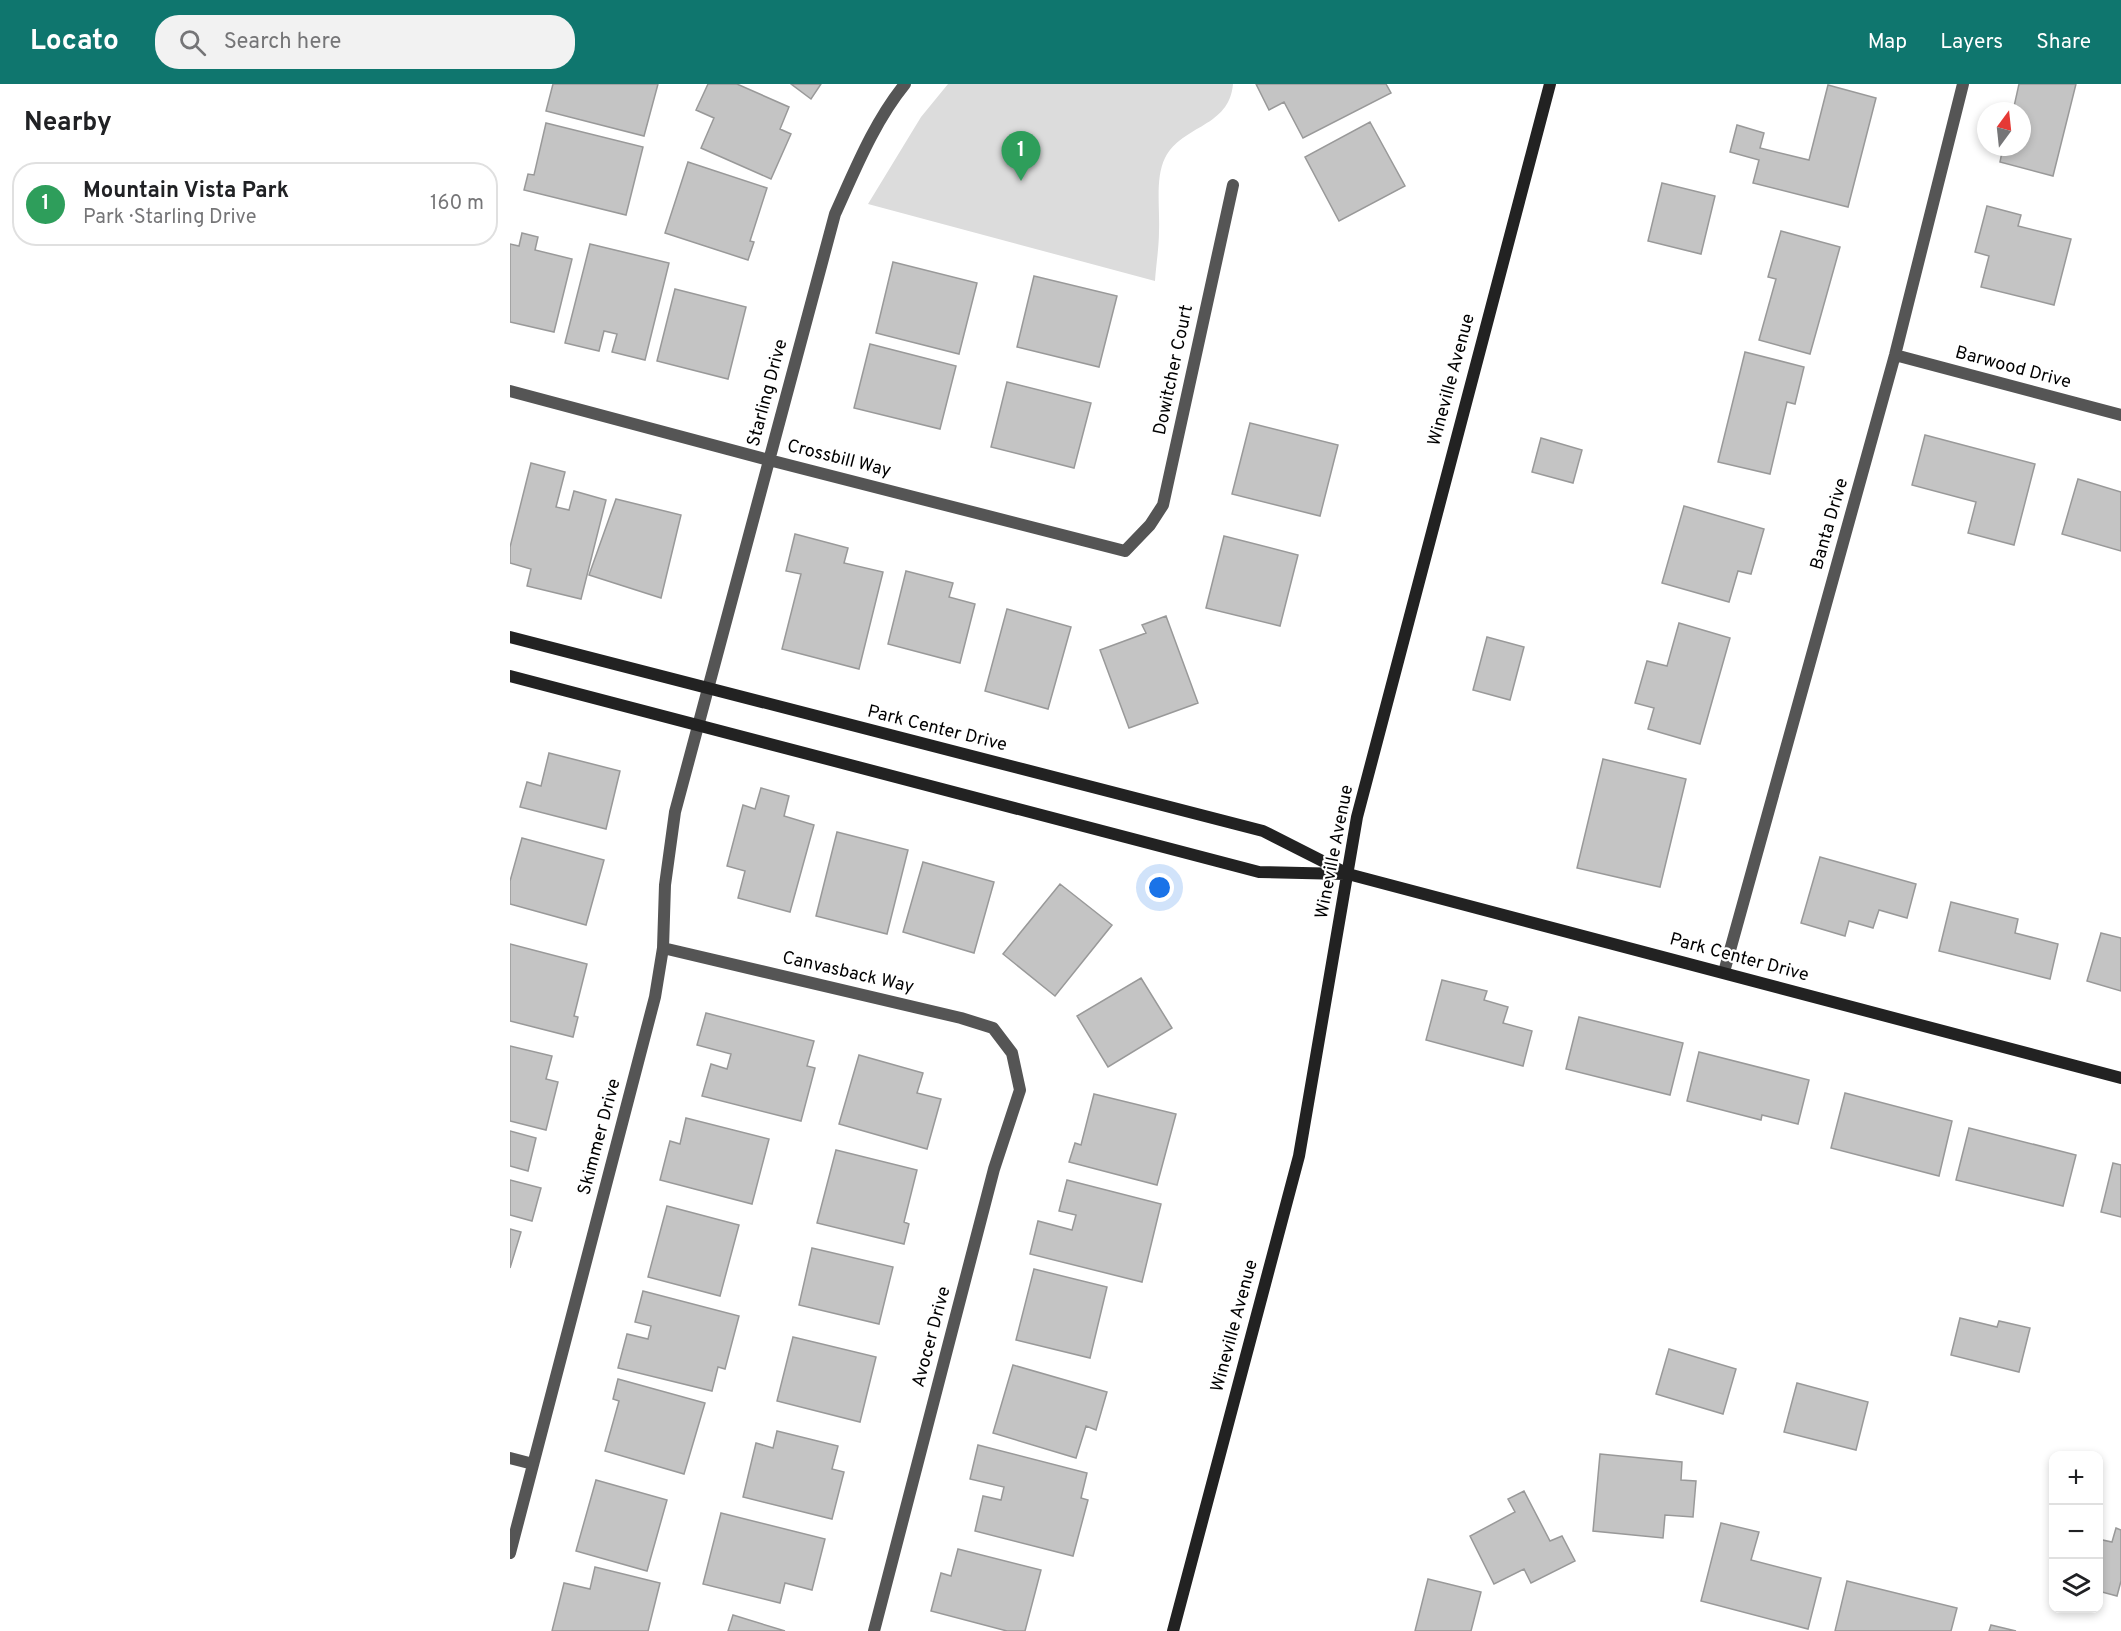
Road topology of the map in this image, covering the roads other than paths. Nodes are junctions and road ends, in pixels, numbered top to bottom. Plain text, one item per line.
1 (905, 84) edge
2 (1550, 84) edge
3 (1963, 84) edge
4 (1233, 185) dead end
5 (1895, 355) junction
6 (510, 391) edge
7 (2121, 415) edge
8 (769, 460) junction
9 (1125, 551) joint
10 (510, 637) edge
11 (510, 676) edge
12 (708, 688) junction
13 (698, 725) junction
14 (1348, 874) junction
15 (663, 948) junction
16 (1724, 972) junction
17 (1012, 1053) joint
18 (2121, 1078) edge
19 (510, 1458) edge
20 (533, 1464) junction
21 (510, 1553) edge
22 (874, 1631) edge
23 (1173, 1631) edge

1 - 8 street, Starling Drive
2 - 14 street, Wineville Avenue
3 - 5 street, Banta Drive
4 - 9 street, Dowitcher Court
5 - 7 street, Barwood Drive
5 - 16 street, Banta Drive
6 - 8 street, Crossbill Way
8 - 9 street, Crossbill Way
8 - 12 street, Starling Drive
10 - 12 street, Park Center Drive
11 - 13 street, Park Center Drive
12 - 13 street, Starling Drive
12 - 14 street, Park Center Drive
13 - 14 street, Park Center Drive
13 - 15 street, Skimmer Drive
14 - 16 street, Park Center Drive
14 - 23 street, Wineville Avenue
15 - 17 street, Canvasback Way
15 - 20 street, Skimmer Drive
16 - 18 street, Park Center Drive
17 - 22 street, Avocer Drive
19 - 20 street
20 - 21 street, Skimmer Drive

